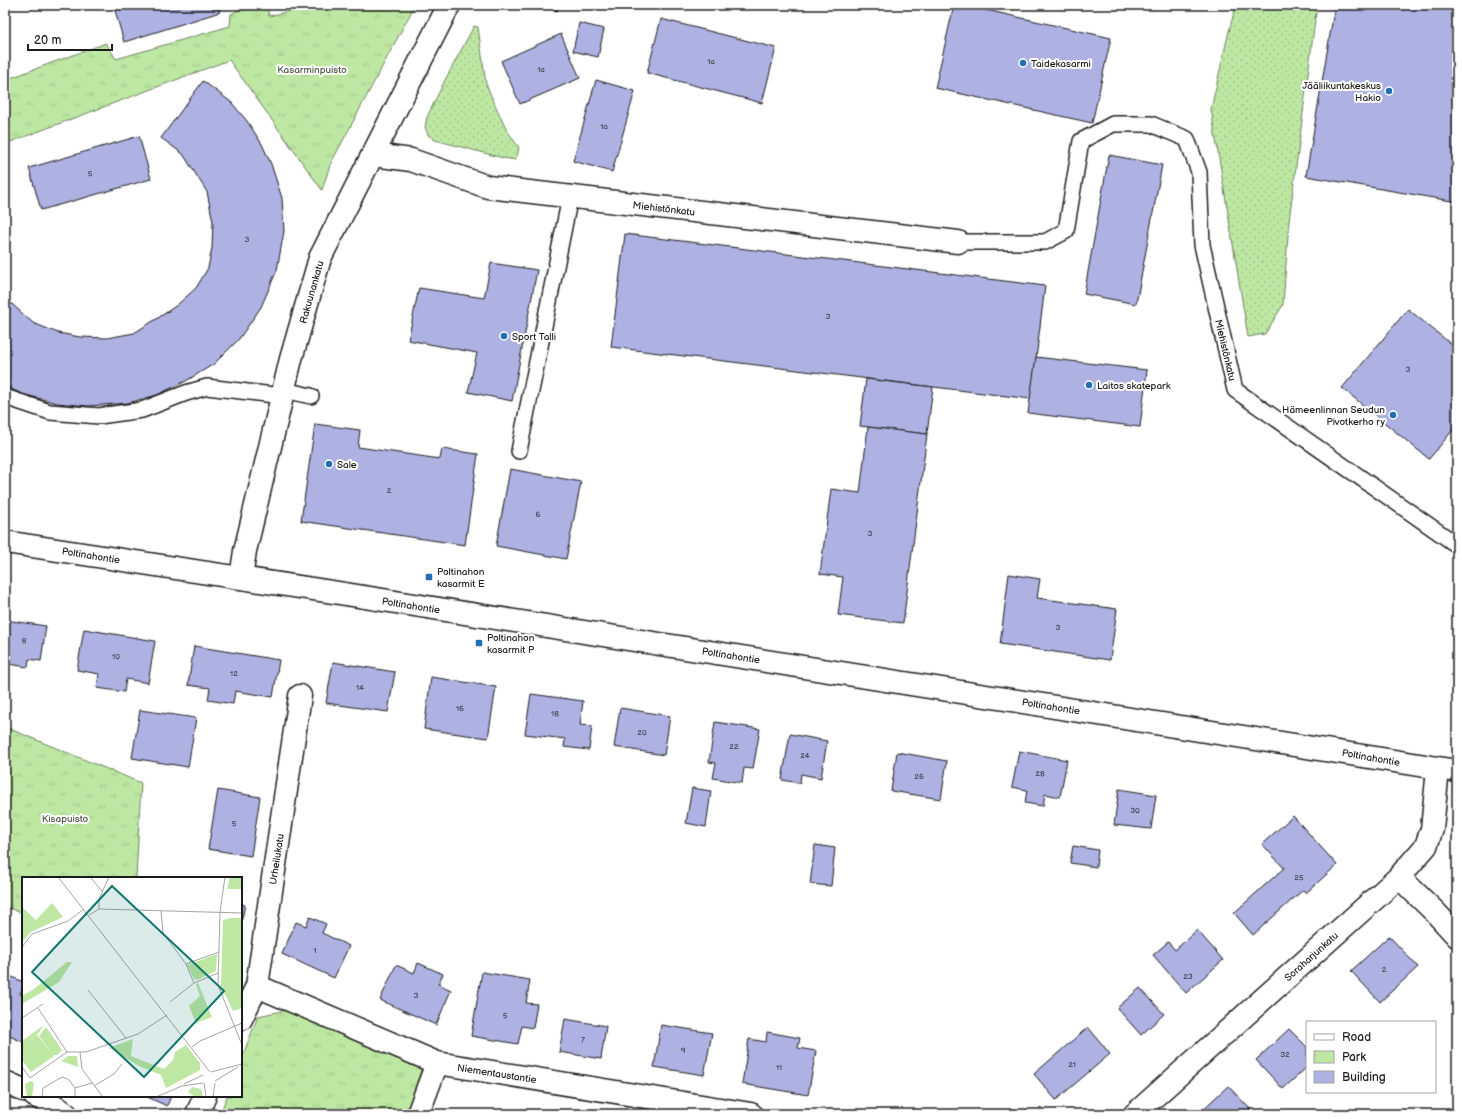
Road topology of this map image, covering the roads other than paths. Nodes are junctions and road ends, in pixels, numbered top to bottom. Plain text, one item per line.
1 (449, 5) edge
2 (374, 155) junction
3 (570, 197) junction
4 (958, 242) joint
5 (283, 393) junction
6 (311, 396) dead end
7 (5, 397) edge
8 (519, 451) dead end
9 (5, 542) edge
10 (1457, 545) edge
11 (241, 578) junction
12 (300, 696) dead end
13 (1447, 770) edge
14 (1399, 877) junction
15 (1457, 936) edge
16 (256, 986) junction
17 (242, 1017) edge
18 (437, 1063) junction
19 (5, 1082) edge
20 (22, 1090) edge
21 (37, 1097) edge
22 (205, 1097) edge
23 (66, 1114) edge
24 (197, 1114) edge
25 (418, 1114) edge
26 (751, 1114) edge
27 (1134, 1114) edge

1 - 2 street, Rakuunankatu
2 - 3 street, Miehistönkatu
2 - 5 street, Rakuunankatu
3 - 4 street, Miehistönkatu
3 - 8 lane
4 - 10 lane, Miehistönkatu
5 - 6 lane
5 - 7 lane
5 - 11 street, Rakuunankatu
9 - 11 street, Poltinahontie
11 - 13 street, Poltinahontie
12 - 16 street, Urheilukatu
13 - 14 street, Soraharjunkatu
14 - 15 street
14 - 27 street, Soraharjunkatu
16 - 17 street, Urheilukatu
16 - 18 street, Niementaustantie
18 - 25 street
18 - 26 street, Niementaustantie
19 - 20 street
21 - 23 street
22 - 24 street

